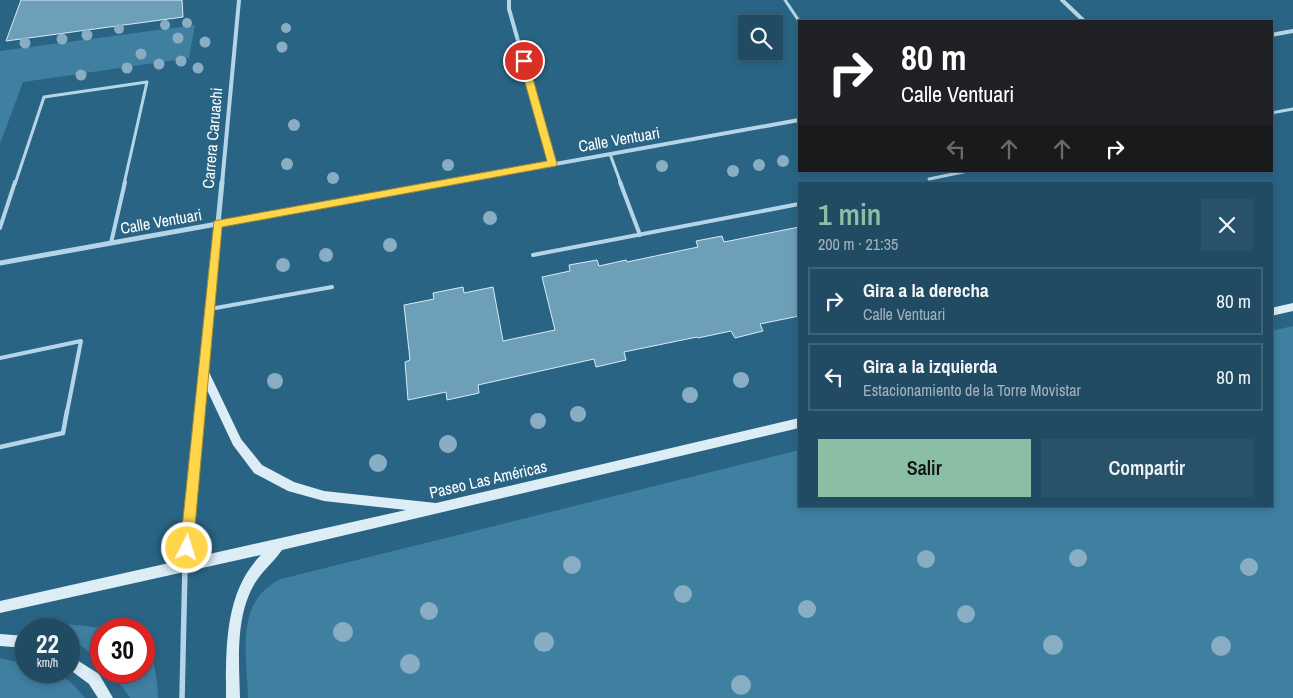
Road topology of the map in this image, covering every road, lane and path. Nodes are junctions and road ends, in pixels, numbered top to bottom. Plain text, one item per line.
1 (239, 0) edge
2 (509, 0) edge
3 (785, 0) edge
4 (1062, 0) edge
5 (798, 20) edge
6 (1083, 20) edge
7 (1293, 31) edge
8 (1273, 35) edge
9 (1293, 109) edge
10 (1273, 113) edge
11 (798, 120) edge
12 (610, 154) junction
13 (553, 164) junction
14 (963, 172) edge
15 (929, 179) dead end
16 (798, 204) edge
17 (218, 224) junction
18 (0, 228) edge
19 (640, 234) junction
20 (112, 243) junction
21 (533, 255) dead end
22 (0, 263) edge
23 (332, 287) dead end
24 (1293, 307) edge
25 (210, 309) junction
26 (1273, 312) edge
27 (0, 358) edge
28 (204, 373) junction
29 (798, 423) edge
30 (0, 447) edge
31 (440, 507) junction
32 (280, 545) junction
33 (185, 567) junction
34 (0, 607) edge
35 (0, 640) edge
36 (15, 641) edge
37 (80, 668) edge
38 (106, 698) edge
39 (182, 698) edge
40 (233, 698) edge

1 - 17 street, Carrera Caruachi
2 - 13 street
3 - 5 lane
4 - 6 street
7 - 8 street
9 - 10 lane
11 - 12 street, Calle Ventuari
12 - 13 street, Calle Ventuari
12 - 19 lane
13 - 17 street, Calle Ventuari
14 - 15 lane
16 - 19 lane
17 - 20 street, Calle Ventuari
17 - 25 street, Carrera Caruachi
18 - 20 lane
19 - 21 lane
20 - 22 street, Calle Ventuari
23 - 25 lane
24 - 26 main road
25 - 28 street, Carrera Caruachi
27 - 30 lane
28 - 31 main road
28 - 33 street, Carrera Caruachi
29 - 31 main road, Paseo Las Américas
31 - 32 main road, Paseo Las Américas
32 - 33 main road, Paseo Las Américas
32 - 40 main road
33 - 34 main road, Paseo Las Américas
33 - 39 street, Carrera Caruachi
35 - 36 main road
37 - 38 main road

